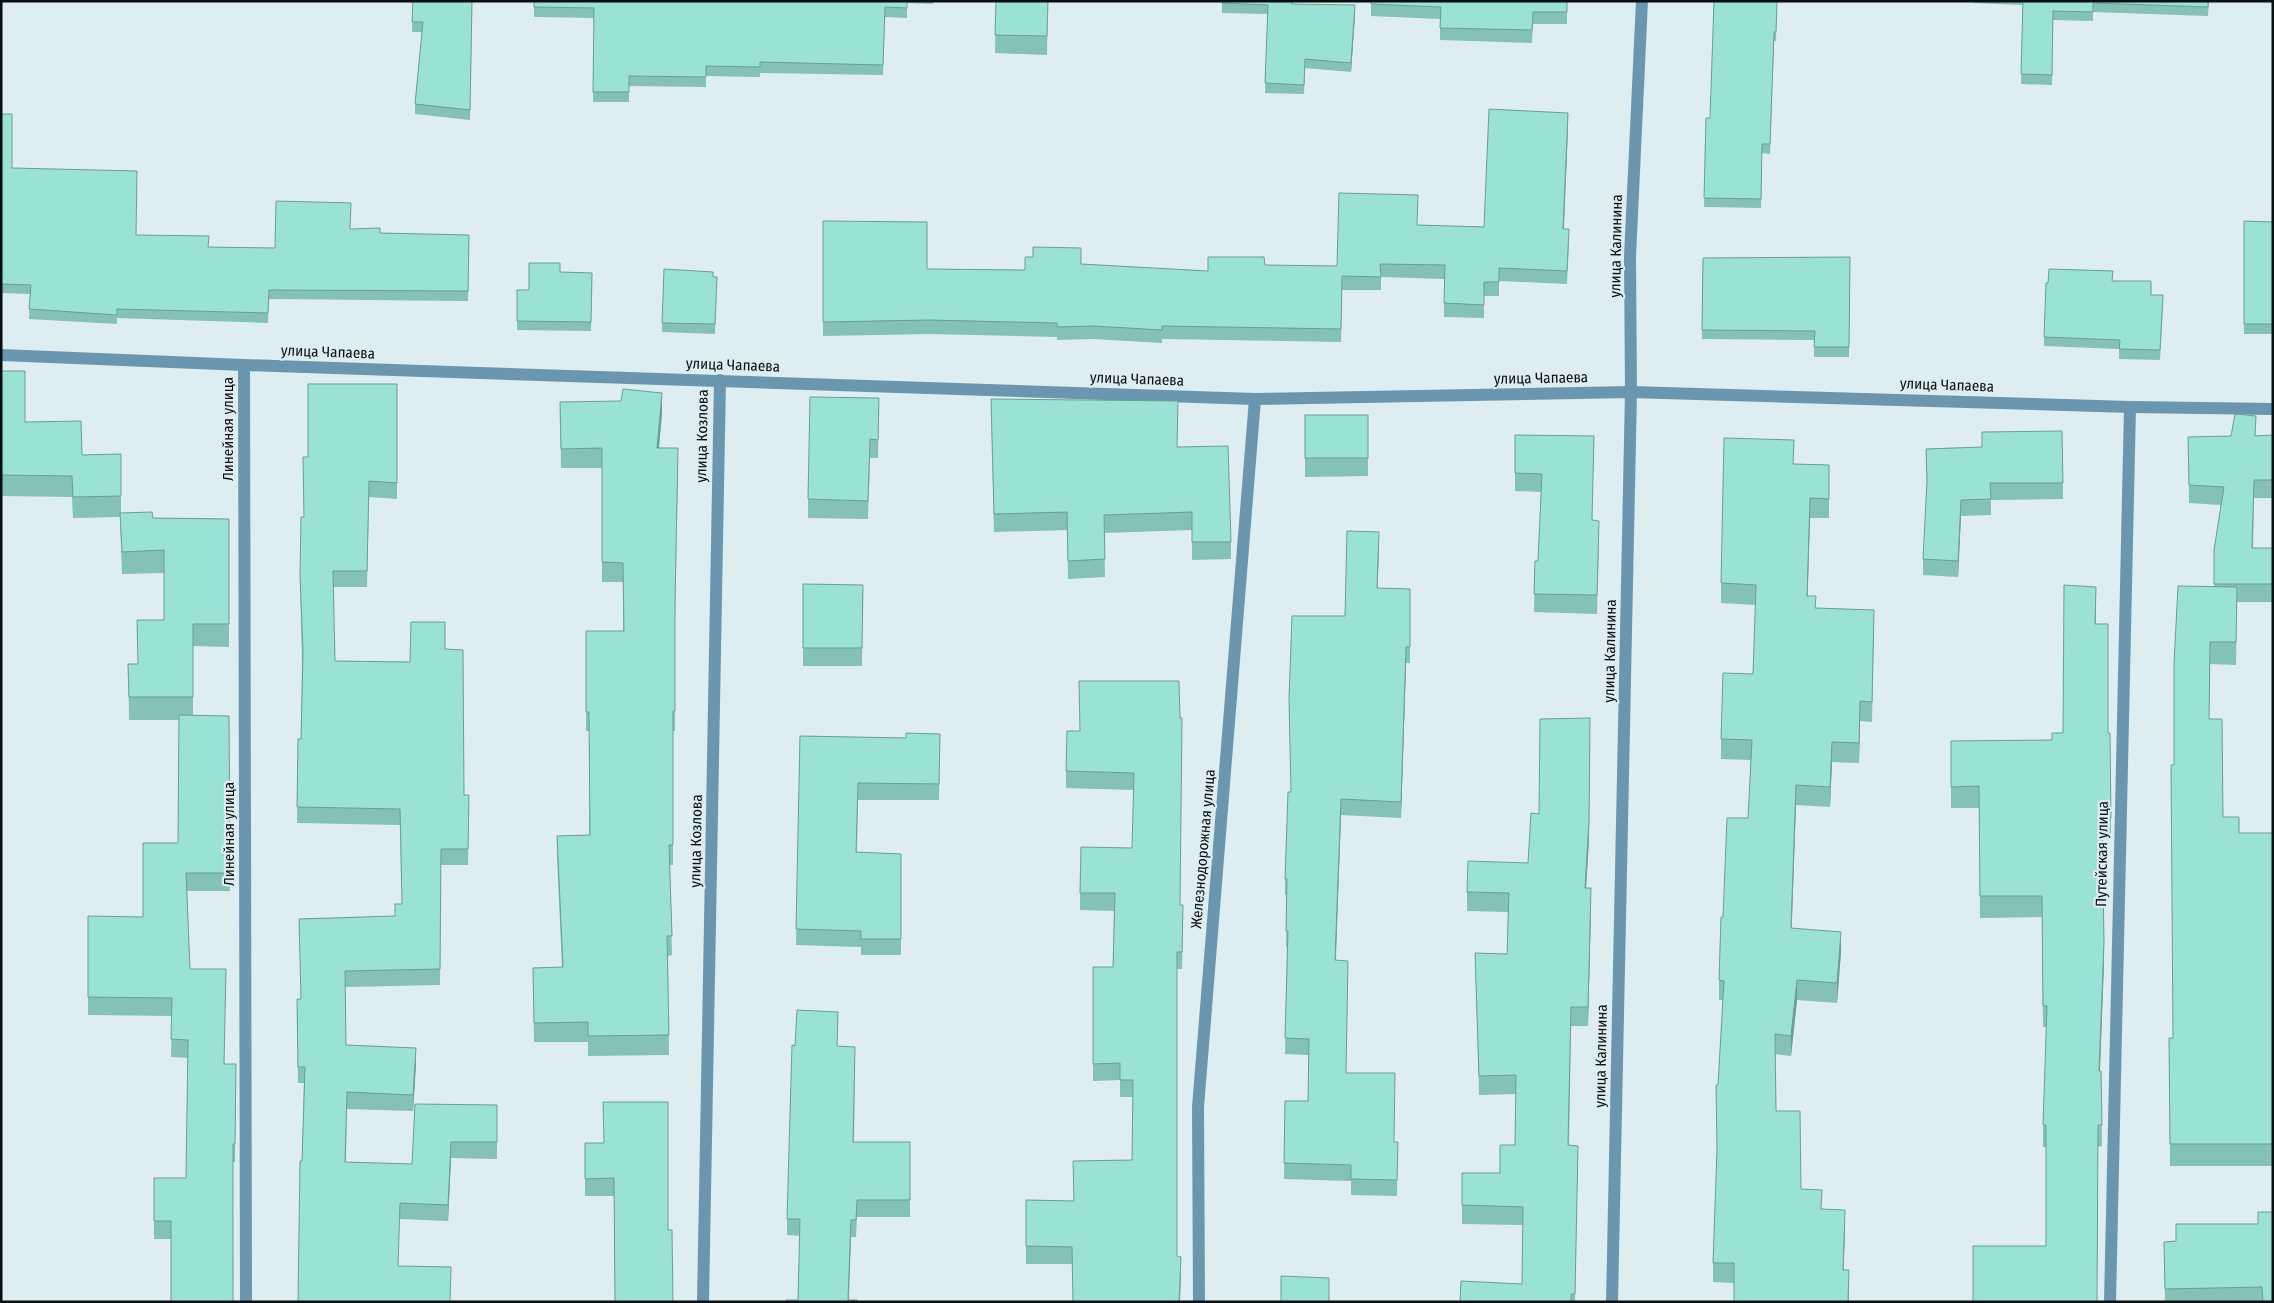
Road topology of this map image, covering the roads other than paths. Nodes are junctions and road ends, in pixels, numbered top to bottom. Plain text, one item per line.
1 (1642, 1) edge
2 (1, 355) edge
3 (244, 365) junction
4 (720, 380) junction
5 (1631, 392) junction
6 (1255, 399) junction
7 (2130, 407) junction
8 (2273, 408) edge
9 (246, 1302) edge
10 (703, 1302) edge
11 (1199, 1302) edge
12 (1612, 1302) edge
13 (2110, 1302) edge

1 - 5 street, улица Калинина
2 - 3 street, улица Чапаева
3 - 4 street, улица Чапаева
3 - 9 street, Линейная улица
4 - 6 street, улица Чапаева
4 - 10 street, улица Козлова
5 - 6 street, улица Чапаева
5 - 7 street, улица Чапаева
5 - 12 street, улица Калинина
6 - 11 street, Железнодорожная улица
7 - 8 street, улица Чапаева
7 - 13 street, Путейская улица

